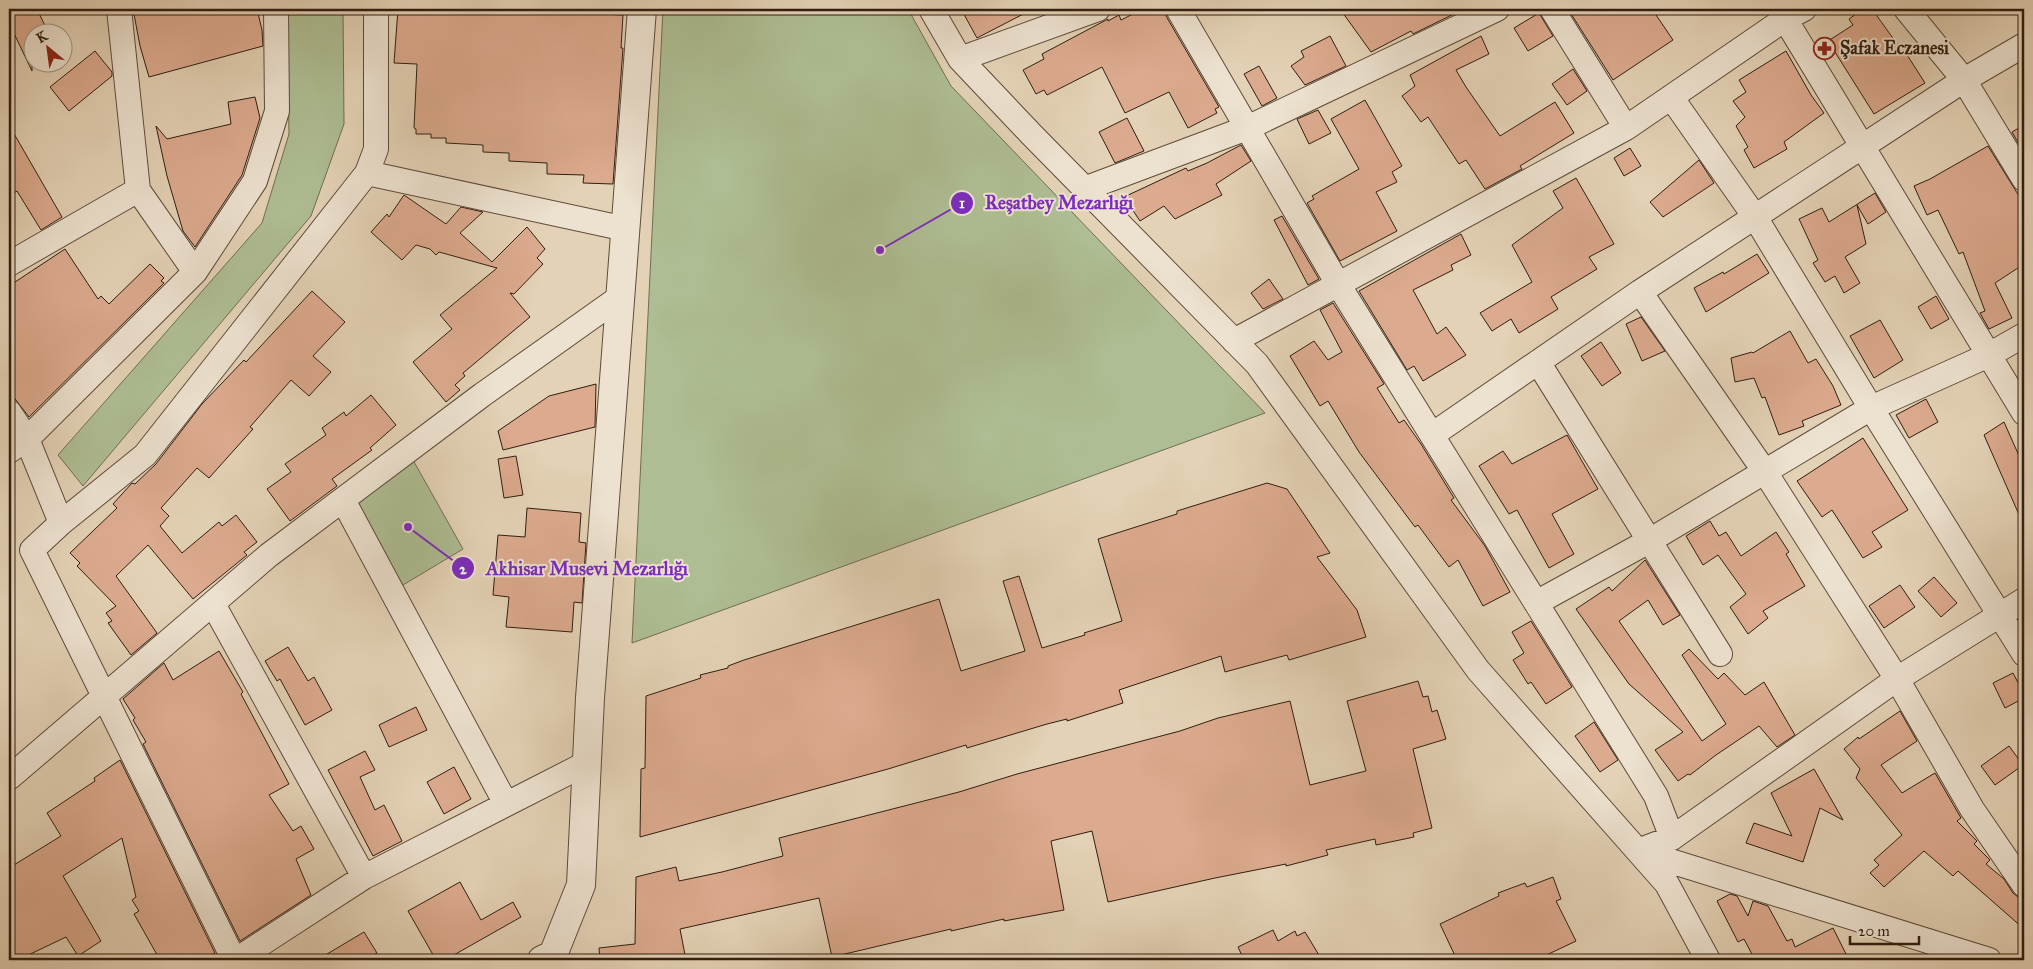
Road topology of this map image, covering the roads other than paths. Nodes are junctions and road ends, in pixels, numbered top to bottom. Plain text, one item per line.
1 (119, 9) edge
2 (276, 9) edge
3 (376, 9) edge
4 (642, 9) edge
5 (931, 9) edge
6 (1098, 9) edge
7 (1178, 9) edge
8 (1497, 9) edge
9 (1552, 9) edge
10 (1906, 9) edge
11 (1789, 12) edge
12 (2024, 45) edge
13 (960, 58) junction
14 (1964, 80) junction
15 (1671, 97) junction
16 (1247, 128) junction
17 (1626, 128) junction
18 (1863, 147) junction
19 (367, 173) junction
20 (2024, 179) edge
21 (1084, 189) junction
22 (138, 190) junction
23 (1755, 217) junction
24 (626, 229) junction
25 (9, 264) edge
26 (195, 272) junction
27 (1338, 284) junction
28 (1640, 292) junction
29 (620, 297) junction
30 (2024, 335) edge
31 (1234, 341) junction
32 (1989, 355) junction
33 (1538, 362) junction
34 (1871, 408) junction
35 (9, 412) edge
36 (2024, 413) edge
37 (1432, 436) junction
38 (18, 445) edge
39 (1765, 472) junction
40 (342, 500) junction
41 (61, 523) junction
42 (1649, 541) junction
43 (2024, 600) edge
44 (213, 604) junction
45 (1536, 604) junction
46 (2000, 615) junction
47 (1720, 654) dead end
48 (2024, 654) edge
49 (1897, 679) junction
50 (105, 697) junction
51 (587, 763) junction
52 (9, 778) edge
53 (506, 804) junction
54 (1672, 838) junction
55 (1638, 851) junction
56 (364, 877) junction
57 (2024, 885) edge
58 (235, 960) edge
59 (542, 960) edge
60 (1708, 960) edge
61 (1989, 960) edge

1 - 22 street
2 - 26 street
3 - 19 street
4 - 24 street
5 - 13 street
6 - 13 street
7 - 16 street
8 - 16 street
9 - 17 street
10 - 14 street
11 - 15 street
11 - 18 street
12 - 14 street
13 - 21 street
14 - 18 street
14 - 20 street
15 - 17 street
15 - 23 street
16 - 21 street
16 - 27 street
17 - 27 street
18 - 23 street
18 - 32 street
19 - 24 street
19 - 41 street
21 - 31 street
22 - 25 street
22 - 26 street
23 - 28 street
23 - 34 street
24 - 29 street
26 - 38 street
27 - 31 street
27 - 37 street
28 - 33 street
28 - 39 street
29 - 40 street
29 - 51 street
30 - 32 street
31 - 55 street
32 - 34 street
32 - 36 street
33 - 37 street
33 - 42 street
34 - 39 street
34 - 46 street
35 - 38 street
37 - 45 street
38 - 41 street
39 - 42 street
39 - 49 street
40 - 44 street
40 - 53 street
41 - 50 street
42 - 45 street
42 - 47 street
43 - 46 street
44 - 50 street
44 - 56 street
45 - 54 street
46 - 48 street
46 - 49 street
49 - 54 street
49 - 57 street
50 - 52 street
50 - 58 street
51 - 53 street
51 - 59 street
53 - 56 street
54 - 55 street
55 - 60 street
55 - 61 street
56 - 58 street

